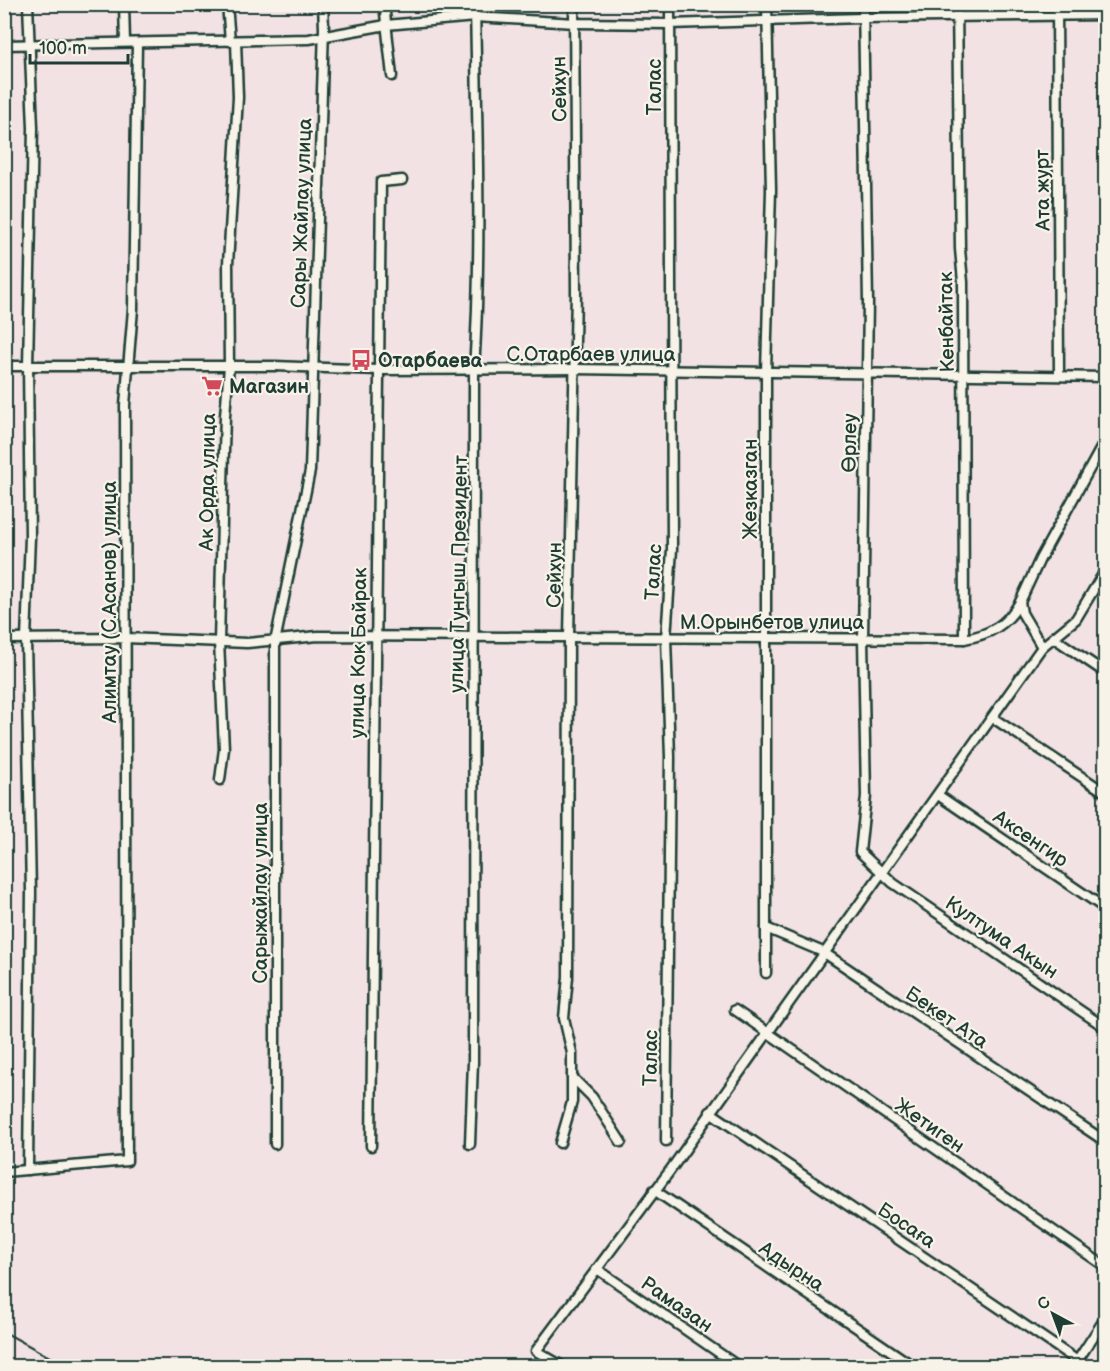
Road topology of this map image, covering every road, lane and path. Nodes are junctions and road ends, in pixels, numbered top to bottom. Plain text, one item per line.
1 (27, 4) edge
2 (124, 4) edge
3 (227, 4) edge
4 (323, 4) edge
5 (384, 4) edge
6 (475, 4) edge
7 (574, 4) edge
8 (670, 4) edge
9 (767, 4) edge
10 (863, 4) edge
11 (957, 4) edge
12 (1057, 4) edge
13 (1106, 15) edge
14 (475, 16) junction
15 (957, 17) junction
16 (1057, 17) junction
17 (862, 18) junction
18 (767, 20) junction
19 (574, 24) junction
20 (670, 24) junction
21 (386, 25) junction
22 (322, 38) junction
23 (233, 41) junction
24 (125, 42) junction
25 (137, 42) junction
26 (4, 45) edge
27 (29, 45) junction
28 (392, 76) dead end
29 (402, 180) dead end
30 (4, 366) edge
31 (28, 366) junction
32 (127, 366) junction
33 (229, 366) junction
34 (314, 369) junction
35 (575, 369) junction
36 (378, 370) junction
37 (474, 370) junction
38 (670, 371) junction
39 (766, 372) junction
40 (866, 373) junction
41 (963, 374) junction
42 (1059, 375) junction
43 (1106, 377) edge
44 (312, 423) joint
45 (1106, 439) edge
46 (1106, 569) edge
47 (1020, 602) junction
48 (569, 637) junction
49 (126, 638) junction
50 (374, 638) junction
51 (473, 638) junction
52 (666, 638) junction
53 (766, 638) junction
54 (1054, 638) junction
55 (4, 639) edge
56 (26, 639) junction
57 (863, 639) junction
58 (964, 639) junction
59 (219, 642) junction
60 (275, 642) junction
61 (1042, 647) junction
62 (1106, 673) edge
63 (993, 717) junction
64 (220, 780) dead end
65 (1106, 793) edge
66 (938, 795) junction
67 (882, 872) junction
68 (1106, 909) edge
69 (766, 928) junction
70 (824, 952) junction
71 (766, 973) dead end
72 (735, 1010) dead end
73 (1106, 1028) edge
74 (767, 1032) junction
75 (572, 1077) junction
76 (710, 1112) junction
77 (666, 1141) dead end
78 (621, 1142) dead end
79 (1106, 1142) edge
80 (560, 1143) dead end
81 (275, 1144) dead end
82 (470, 1144) dead end
83 (371, 1146) dead end
84 (28, 1170) junction
85 (4, 1172) edge
86 (654, 1190) junction
87 (1106, 1267) edge
88 (597, 1269) junction
89 (1106, 1317) edge
90 (1079, 1365) edge
91 (562, 1366) edge
92 (738, 1366) edge
93 (913, 1366) edge

1 - 27 street
2 - 24 street
3 - 23 street, Ак Орда улица
4 - 22 street, Сары Жайлау улица
5 - 21 street
6 - 14 street, улица Тунгыш Президент
7 - 19 street, Сейхун
8 - 20 street, Талас
9 - 18 street, Жезказган
10 - 17 street, Өрлеу
11 - 15 street, Кенбайтак
12 - 16 street, Ата журт
13 - 16 street
14 - 19 street
14 - 21 street
14 - 37 street, улица Тунгыш Президент
15 - 16 street
15 - 17 street
15 - 41 street, Кенбайтак
16 - 42 street, Ата журт
17 - 18 street
17 - 40 street, Өрлеу
18 - 20 street
18 - 39 street, Жезказган
19 - 20 street
19 - 35 street, Сейхун
20 - 38 street, Талас
21 - 22 street
21 - 28 street
22 - 23 street
22 - 34 street, Сары Жайлау улица
23 - 25 street
23 - 33 street, Ак Орда улица
24 - 25 street
24 - 27 street
25 - 32 street, Алимтау (С.Асанов) улица
26 - 27 street
27 - 31 street
29 - 36 street, улица Кок Байрак
30 - 31 street, С.Отарбаев улица
31 - 32 street, С.Отарбаев улица
31 - 56 street
32 - 33 street, С.Отарбаев улица
32 - 49 street, Алимтау (С.Асанов) улица
33 - 34 street, С.Отарбаев улица
33 - 59 street, Ак Орда улица
34 - 36 street, С.Отарбаев улица
34 - 44 street, Сары Жайлау улица
35 - 37 street, С.Отарбаев улица
35 - 38 street, С.Отарбаев улица
35 - 48 street, Сейхун
36 - 37 street, С.Отарбаев улица
36 - 50 street, улица Кок Байрак
37 - 51 street, улица Тунгыш Президент
38 - 39 street, С.Отарбаев улица
38 - 52 street, Талас
39 - 40 street, С.Отарбаев улица
39 - 53 street, Жезказган
40 - 41 street, С.Отарбаев улица
40 - 57 street, Өрлеу
41 - 42 street, С.Отарбаев улица
41 - 58 street, Кенбайтак
42 - 43 street, С.Отарбаев улица
44 - 60 street, Сарыжайлау улица
45 - 47 street, М.Орынбетов улица
46 - 54 street
47 - 58 street, М.Орынбетов улица
47 - 61 street
48 - 51 street, М.Орынбетов улица
48 - 52 street, М.Орынбетов улица
48 - 75 street, Сейхун
49 - 56 street, М.Орынбетов улица
49 - 59 street, М.Орынбетов улица
49 - 84 street, Алимтау (С.Асанов) улица
50 - 51 street, М.Орынбетов улица
50 - 60 street, М.Орынбетов улица
50 - 83 street, улица Кок Байрак
51 - 82 street, улица Тунгыш Президент
52 - 53 street, М.Орынбетов улица
52 - 77 street, Талас
53 - 57 street, М.Орынбетов улица
53 - 69 street, Жезказган
54 - 61 street
54 - 62 street
55 - 56 street, М.Орынбетов улица
56 - 84 street
57 - 58 street, М.Орынбетов улица
57 - 67 street, Өрлеу
59 - 60 street, М.Орынбетов улица
59 - 64 street, Ак Орда улица
60 - 81 street, Сарыжайлау улица
61 - 63 street
63 - 65 street
63 - 66 street
66 - 67 street
66 - 68 street, Аксенгир
67 - 70 street
67 - 73 street, Култума Акын
69 - 70 street, Бекет Ата
69 - 71 street, Жезказган
70 - 74 street
70 - 79 street, Бекет Ата
72 - 74 street, Жетиген
74 - 76 street
74 - 87 street, Жетиген
75 - 78 street
75 - 80 street, Сейхун
76 - 86 street
76 - 90 street, Босаға
84 - 85 street
86 - 88 street
86 - 93 street, Адырна
88 - 91 street
88 - 92 street, Рамазан
89 - 90 street

